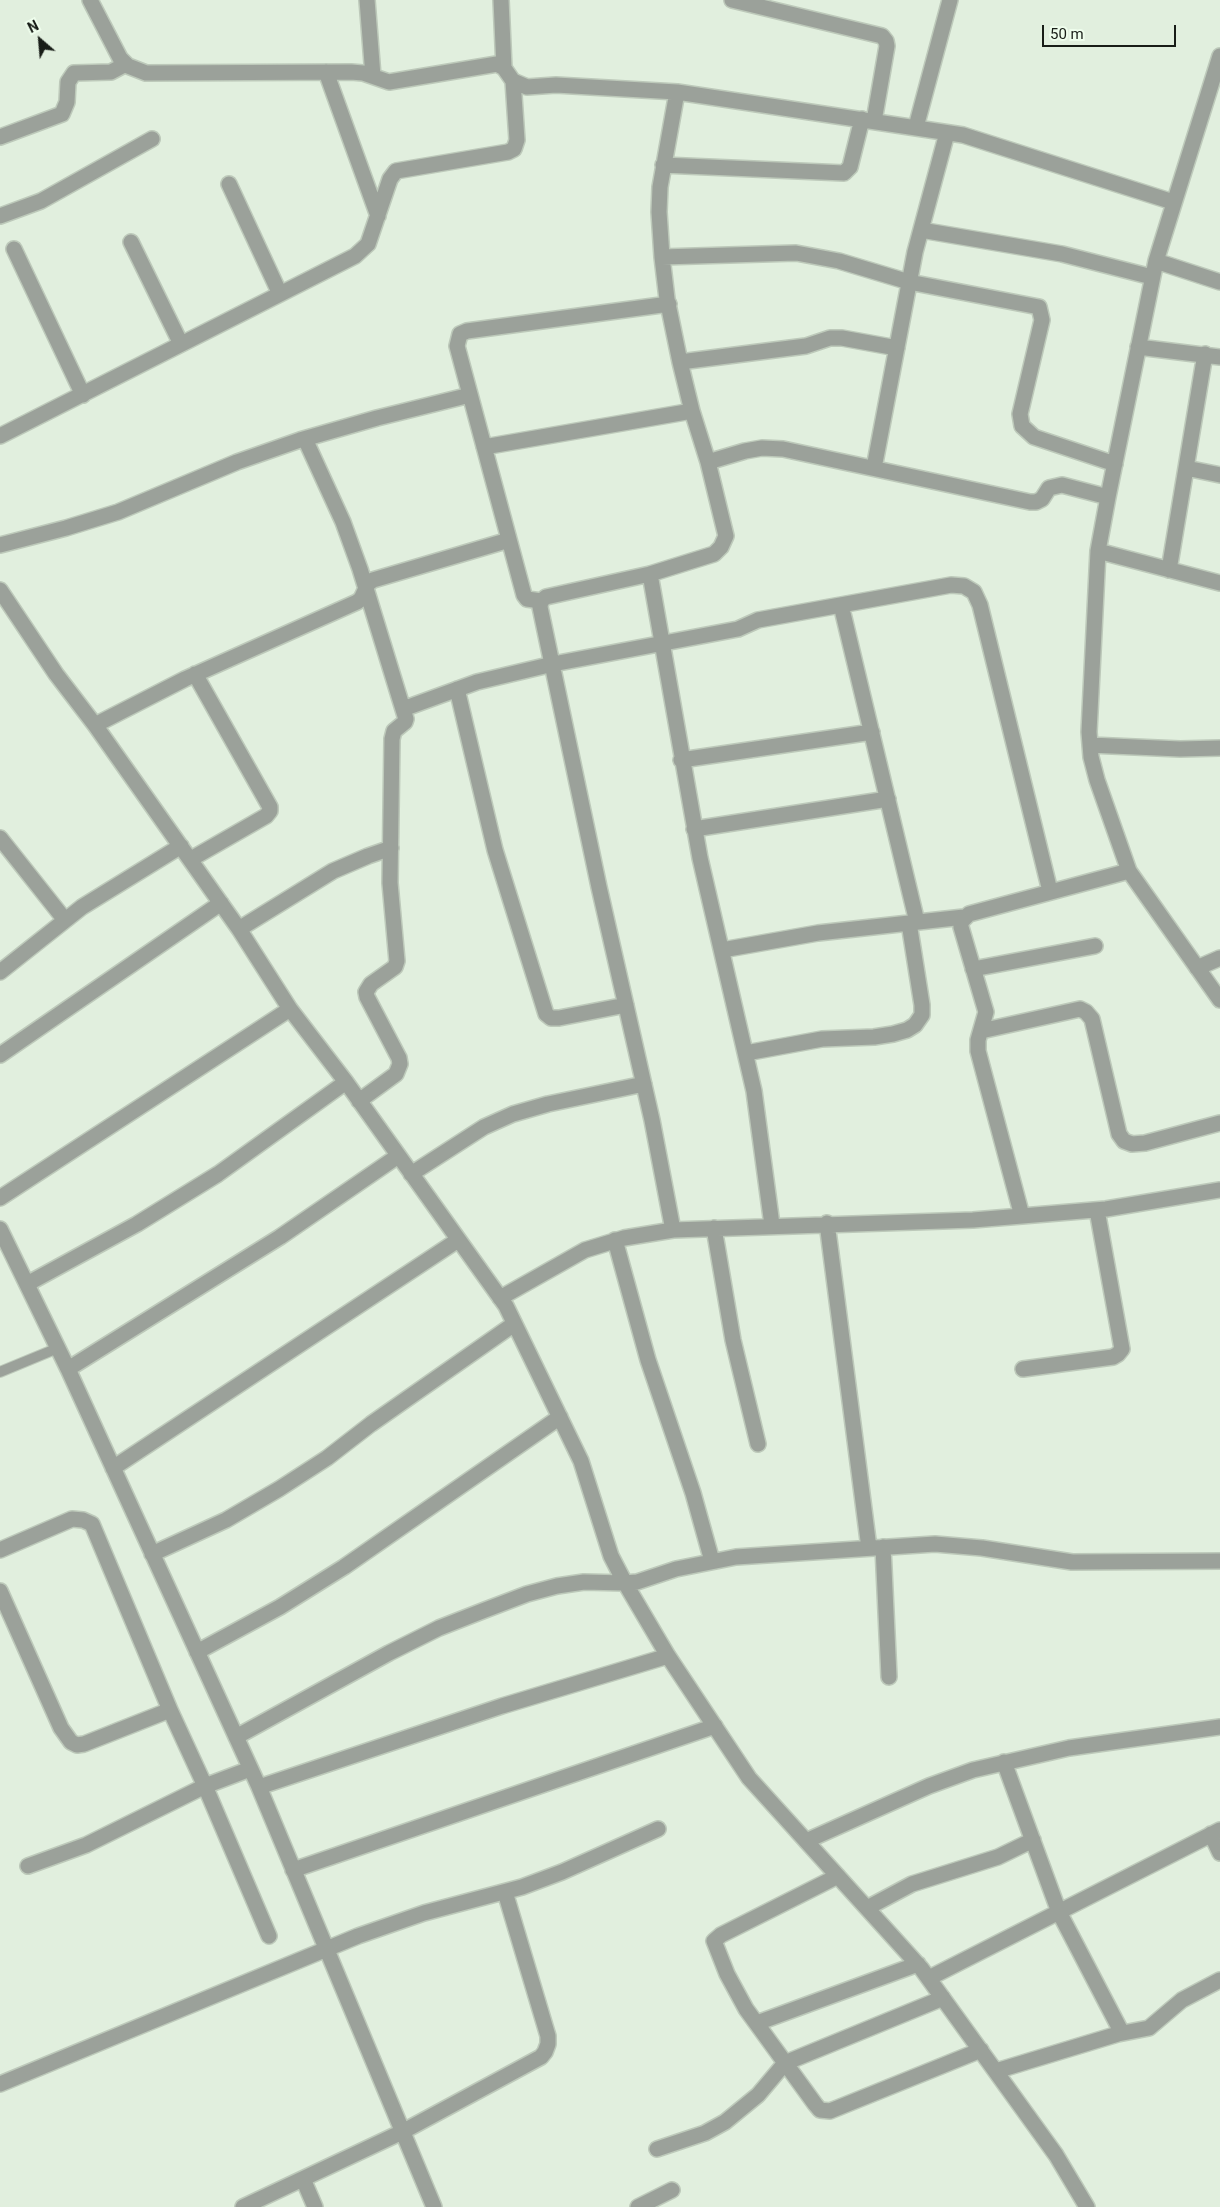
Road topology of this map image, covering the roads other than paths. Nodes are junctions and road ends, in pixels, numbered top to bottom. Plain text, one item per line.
1 (90, 0) edge
2 (366, 0) edge
3 (501, 0) edge
4 (732, 0) edge
5 (950, 0) edge
6 (1220, 56) edge
7 (126, 64) junction
8 (504, 68) junction
9 (326, 72) junction
10 (373, 76) junction
11 (513, 82) junction
12 (677, 92) junction
13 (868, 120) junction
14 (916, 127) junction
15 (948, 133) junction
16 (0, 137) edge
17 (152, 139) dead end
18 (663, 165) junction
19 (229, 184) dead end
20 (1173, 202) junction
21 (0, 216) edge
22 (378, 216) junction
23 (921, 230) junction
24 (131, 242) dead end
25 (14, 248) dead end
26 (662, 257) junction
27 (1156, 261) junction
28 (1152, 277) junction
29 (909, 282) junction
30 (1220, 282) edge
31 (280, 294) junction
32 (668, 304) junction
33 (181, 344) junction
34 (1138, 347) junction
35 (897, 348) junction
36 (1213, 356) edge
37 (680, 362) junction
38 (83, 394) junction
39 (470, 396) junction
40 (692, 411) junction
41 (0, 436) edge
42 (305, 439) junction
43 (484, 447) junction
44 (708, 462) junction
45 (1115, 464) junction
46 (874, 468) junction
47 (1186, 468) junction
48 (1220, 474) edge
49 (1108, 497) junction
50 (509, 540) junction
51 (0, 545) edge
52 (1098, 551) junction
53 (1169, 570) junction
54 (650, 574) junction
55 (1220, 583) edge
56 (366, 589) junction
57 (0, 590) edge
58 (541, 601) junction
59 (841, 605) junction
60 (662, 645) junction
61 (552, 664) junction
62 (195, 674) junction
63 (457, 689) junction
64 (403, 709) junction
65 (95, 725) junction
66 (872, 732) junction
67 (1090, 745) junction
68 (1220, 748) edge
69 (681, 760) junction
70 (888, 799) junction
71 (694, 829) junction
72 (0, 838) edge
73 (181, 846) junction
74 (391, 848) junction
75 (191, 859) junction
76 (1129, 871) junction
77 (1050, 891) junction
78 (221, 903) junction
79 (964, 917) junction
80 (65, 920) junction
81 (913, 923) junction
82 (239, 929) junction
83 (1095, 946) dead end
84 (722, 950) junction
85 (1220, 958) edge
86 (1198, 968) junction
87 (973, 969) junction
88 (0, 972) edge
89 (1220, 1000) edge
90 (626, 1005) junction
91 (290, 1009) junction
92 (981, 1031) junction
93 (746, 1052) junction
94 (0, 1055) edge
95 (346, 1082) junction
96 (644, 1084) junction
97 (359, 1101) junction
98 (1220, 1123) edge
99 (398, 1156) junction
100 (411, 1174) junction
101 (1220, 1190) edge
102 (0, 1198) edge
103 (1097, 1210) junction
104 (1022, 1216) junction
105 (827, 1224) junction
106 (772, 1225) junction
107 (714, 1228) junction
108 (0, 1229) edge
109 (674, 1230) junction
110 (458, 1240) junction
111 (615, 1240) junction
112 (27, 1284) junction
113 (500, 1298) junction
114 (514, 1324) junction
115 (58, 1348) junction
116 (68, 1369) junction
117 (1024, 1369) dead end
118 (0, 1372) edge
119 (560, 1417) junction
120 (758, 1444) dead end
121 (113, 1468) junction
122 (876, 1547) junction
123 (0, 1550) edge
124 (152, 1554) junction
125 (712, 1561) junction
126 (1220, 1561) edge
127 (624, 1583) junction
128 (0, 1591) edge
129 (197, 1652) junction
130 (668, 1656) junction
131 (889, 1677) dead end
132 (170, 1710) junction
133 (715, 1726) junction
134 (1220, 1727) edge
135 (236, 1737) junction
136 (1004, 1762) junction
137 (250, 1769) junction
138 (205, 1786) junction
139 (259, 1787) junction
140 (658, 1829) dead end
141 (1216, 1832) edge
142 (806, 1840) junction
143 (1032, 1840) junction
144 (1220, 1853) edge
145 (28, 1866) dead end
146 (293, 1870) junction
147 (838, 1876) junction
148 (505, 1892) junction
149 (867, 1908) junction
150 (1059, 1912) junction
151 (269, 1936) dead end
152 (326, 1950) junction
153 (918, 1964) junction
154 (929, 1978) junction
155 (1220, 1980) edge
156 (943, 1998) junction
157 (756, 2023) junction
158 (1122, 2032) junction
159 (981, 2050) junction
160 (785, 2062) junction
161 (996, 2071) junction
162 (0, 2084) edge
163 (402, 2132) junction
164 (657, 2149) dead end
165 (303, 2179) junction
166 (672, 2190) dead end
167 (243, 2207) edge
168 (315, 2207) edge
169 (434, 2207) edge
170 (638, 2207) edge
171 (1088, 2207) edge

1 - 7 street
2 - 10 street
3 - 8 street
4 - 13 street
5 - 14 street
6 - 20 street
7 - 9 street
7 - 16 street
8 - 10 street
8 - 11 street
9 - 10 street
9 - 22 street
11 - 12 street
11 - 22 street
12 - 13 street
12 - 18 street
13 - 14 street
13 - 18 street
14 - 15 street
15 - 20 street
15 - 23 street
17 - 21 street
18 - 26 street
19 - 31 street
20 - 27 street
22 - 31 street
23 - 28 street
23 - 29 street
24 - 33 street
25 - 38 street
26 - 29 street
26 - 32 street
27 - 28 street
27 - 30 street
28 - 34 street
29 - 35 street
29 - 45 street
31 - 33 street
32 - 37 street
32 - 39 street
33 - 38 street
34 - 36 street
34 - 45 street
35 - 37 street
35 - 46 street
36 - 47 street
37 - 40 street
38 - 41 street
39 - 42 street
39 - 43 street
40 - 43 street
40 - 44 street
42 - 51 street
42 - 56 street
43 - 50 street
44 - 46 street
44 - 54 street
45 - 49 street
46 - 49 street
47 - 48 street
47 - 53 street
49 - 52 street
50 - 56 street
50 - 58 street
52 - 53 street
52 - 67 street
53 - 55 street
54 - 58 street
54 - 60 street
56 - 62 street
56 - 64 street
57 - 65 street
58 - 61 street
59 - 60 street
59 - 66 street
59 - 77 street
60 - 61 street
60 - 69 street
61 - 63 street
61 - 90 street
62 - 65 street
62 - 75 street
63 - 64 street
63 - 90 street
64 - 74 street
65 - 73 street
66 - 69 street
66 - 70 street
67 - 68 street
67 - 76 street
69 - 71 street
70 - 71 street
70 - 81 street
71 - 84 street
72 - 80 street
73 - 75 street
73 - 80 street
74 - 82 street
74 - 97 street
75 - 78 street
76 - 77 street
76 - 86 street
77 - 79 street
78 - 82 street
78 - 94 street
79 - 81 street
79 - 87 street
80 - 88 street
81 - 84 street
81 - 93 street
82 - 91 street
83 - 87 street
84 - 93 street
85 - 86 street
86 - 89 street
87 - 92 street
90 - 96 street
91 - 95 street
91 - 102 street
92 - 98 street
92 - 104 street
93 - 106 street
95 - 97 street
95 - 112 street
96 - 100 street
96 - 109 street
97 - 99 street
99 - 100 street
99 - 116 street
100 - 110 street
101 - 103 street
103 - 104 street
103 - 117 street
104 - 105 street
105 - 106 street
105 - 122 street
106 - 107 street
107 - 109 street
107 - 120 street
108 - 112 street
109 - 111 street
110 - 113 street
110 - 121 street
111 - 113 street
111 - 125 street
112 - 115 street
113 - 114 street
114 - 119 street
114 - 124 street
115 - 116 street
115 - 118 lane
116 - 121 street
119 - 127 street
119 - 129 street
121 - 124 street
122 - 125 street
122 - 126 street
122 - 131 street
123 - 132 street
124 - 129 street
125 - 127 street
127 - 130 street
127 - 135 street
128 - 132 street
129 - 135 street
130 - 133 street
130 - 139 street
132 - 138 street
133 - 142 street
133 - 146 street
134 - 136 street
135 - 137 street
136 - 142 street
136 - 143 street
137 - 138 street
137 - 139 street
138 - 145 street
138 - 151 street
139 - 146 street
140 - 148 street
141 - 144 street
141 - 150 street
142 - 147 street
143 - 149 street
143 - 150 street
146 - 152 street
147 - 149 street
147 - 157 street
148 - 152 street
148 - 163 street
149 - 153 street
150 - 154 street
150 - 158 street
152 - 162 street
152 - 163 street
153 - 154 street
153 - 157 street
154 - 156 street
155 - 158 street
156 - 159 street
156 - 160 street
157 - 160 street
158 - 161 street
159 - 160 street
159 - 161 street
160 - 164 street
161 - 171 street
163 - 165 street
163 - 169 street
165 - 167 street
165 - 168 street
166 - 170 street

